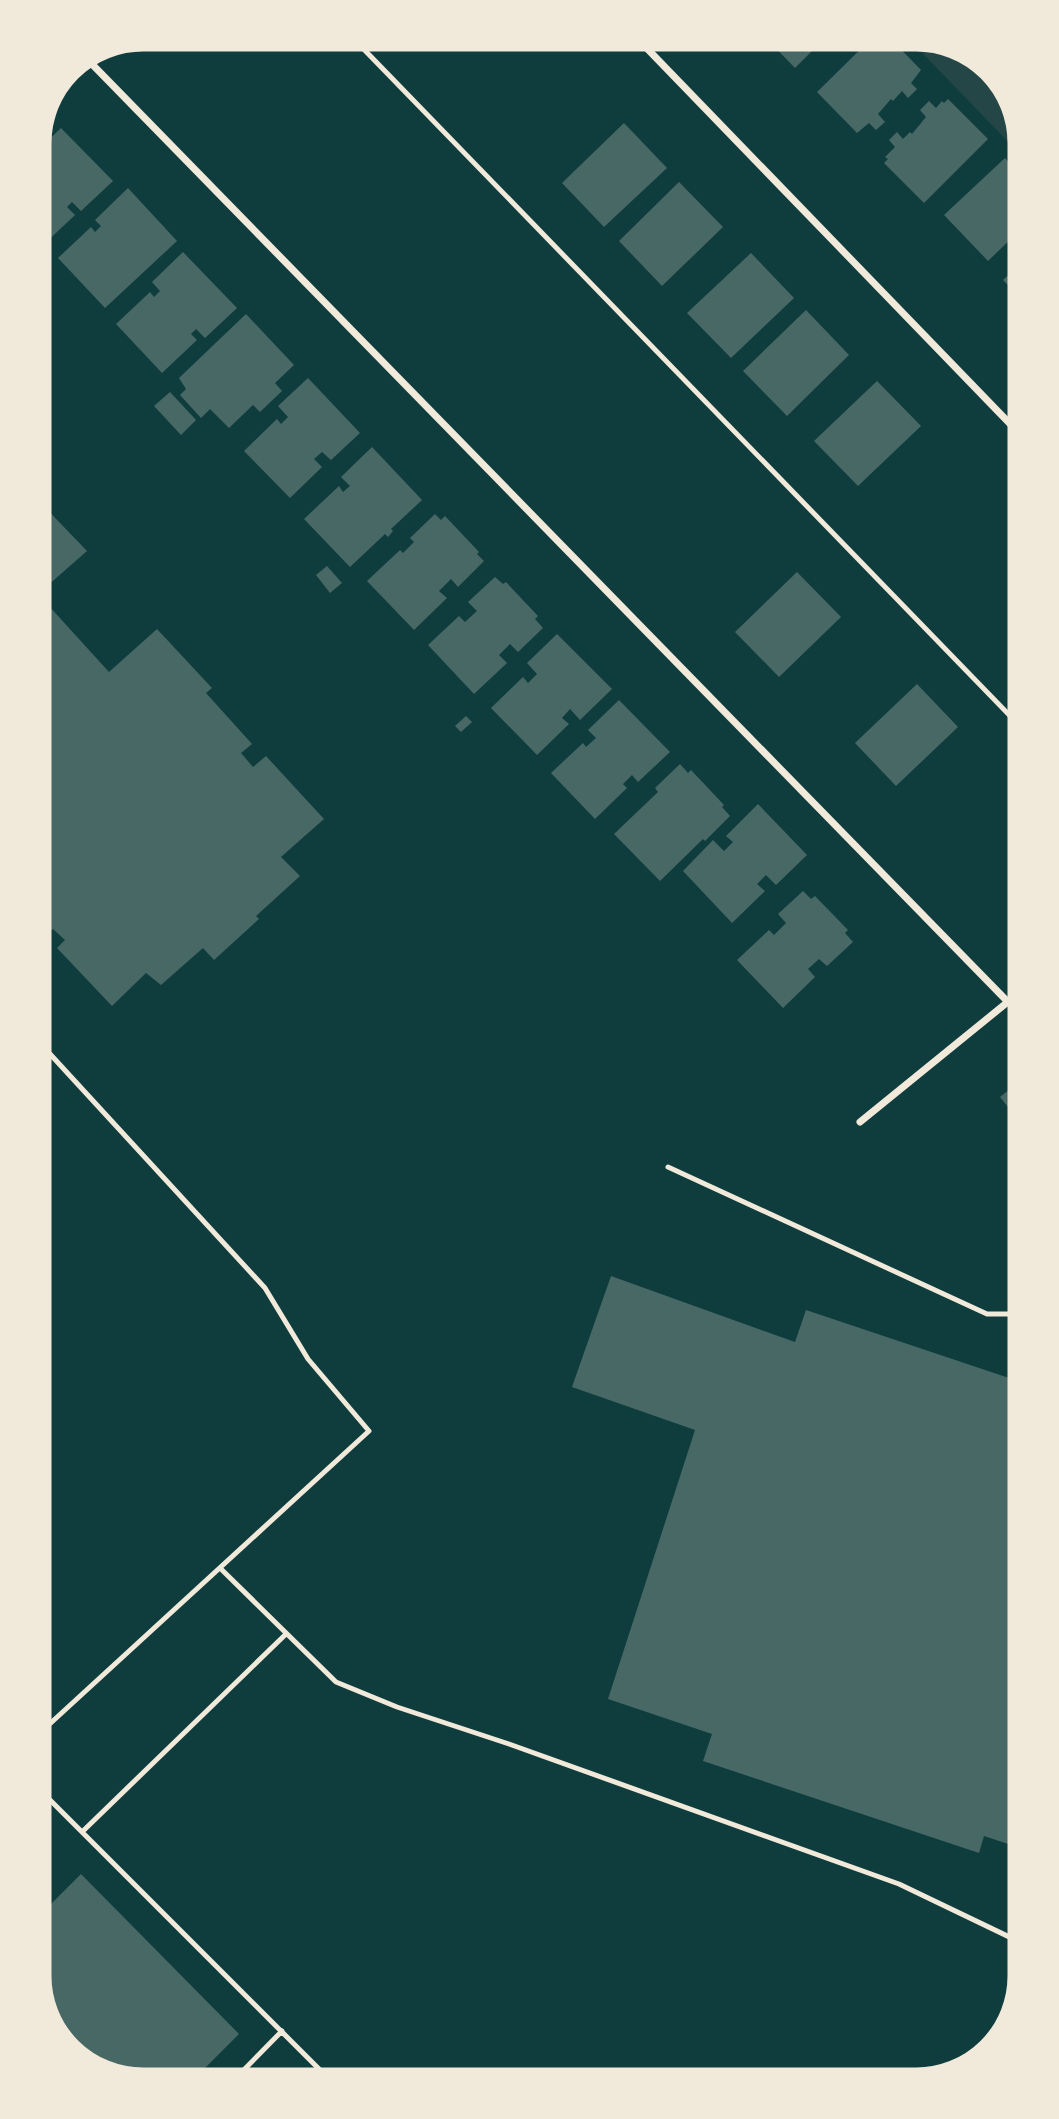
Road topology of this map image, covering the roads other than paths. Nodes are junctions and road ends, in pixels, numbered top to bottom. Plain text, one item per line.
1 (362, 47) edge
2 (647, 47) edge
3 (91, 63) edge
4 (1012, 425) edge
5 (1012, 719) edge
6 (1012, 999) edge
7 (1008, 1002) junction
8 (47, 1051) edge
9 (859, 1122) dead end
10 (668, 1167) dead end
11 (1012, 1314) edge
12 (220, 1568) junction
13 (286, 1634) junction
14 (47, 1726) edge
15 (47, 1797) edge
16 (82, 1832) junction
17 (1012, 1938) edge
18 (282, 2031) junction
19 (242, 2072) edge
20 (322, 2072) edge

1 - 5 lane
2 - 4 street
3 - 7 street
6 - 7 street
7 - 9 street
8 - 12 lane
10 - 11 lane
12 - 13 lane
12 - 14 lane
13 - 16 lane
13 - 17 lane
15 - 16 lane
16 - 18 lane
18 - 19 lane
18 - 20 lane

